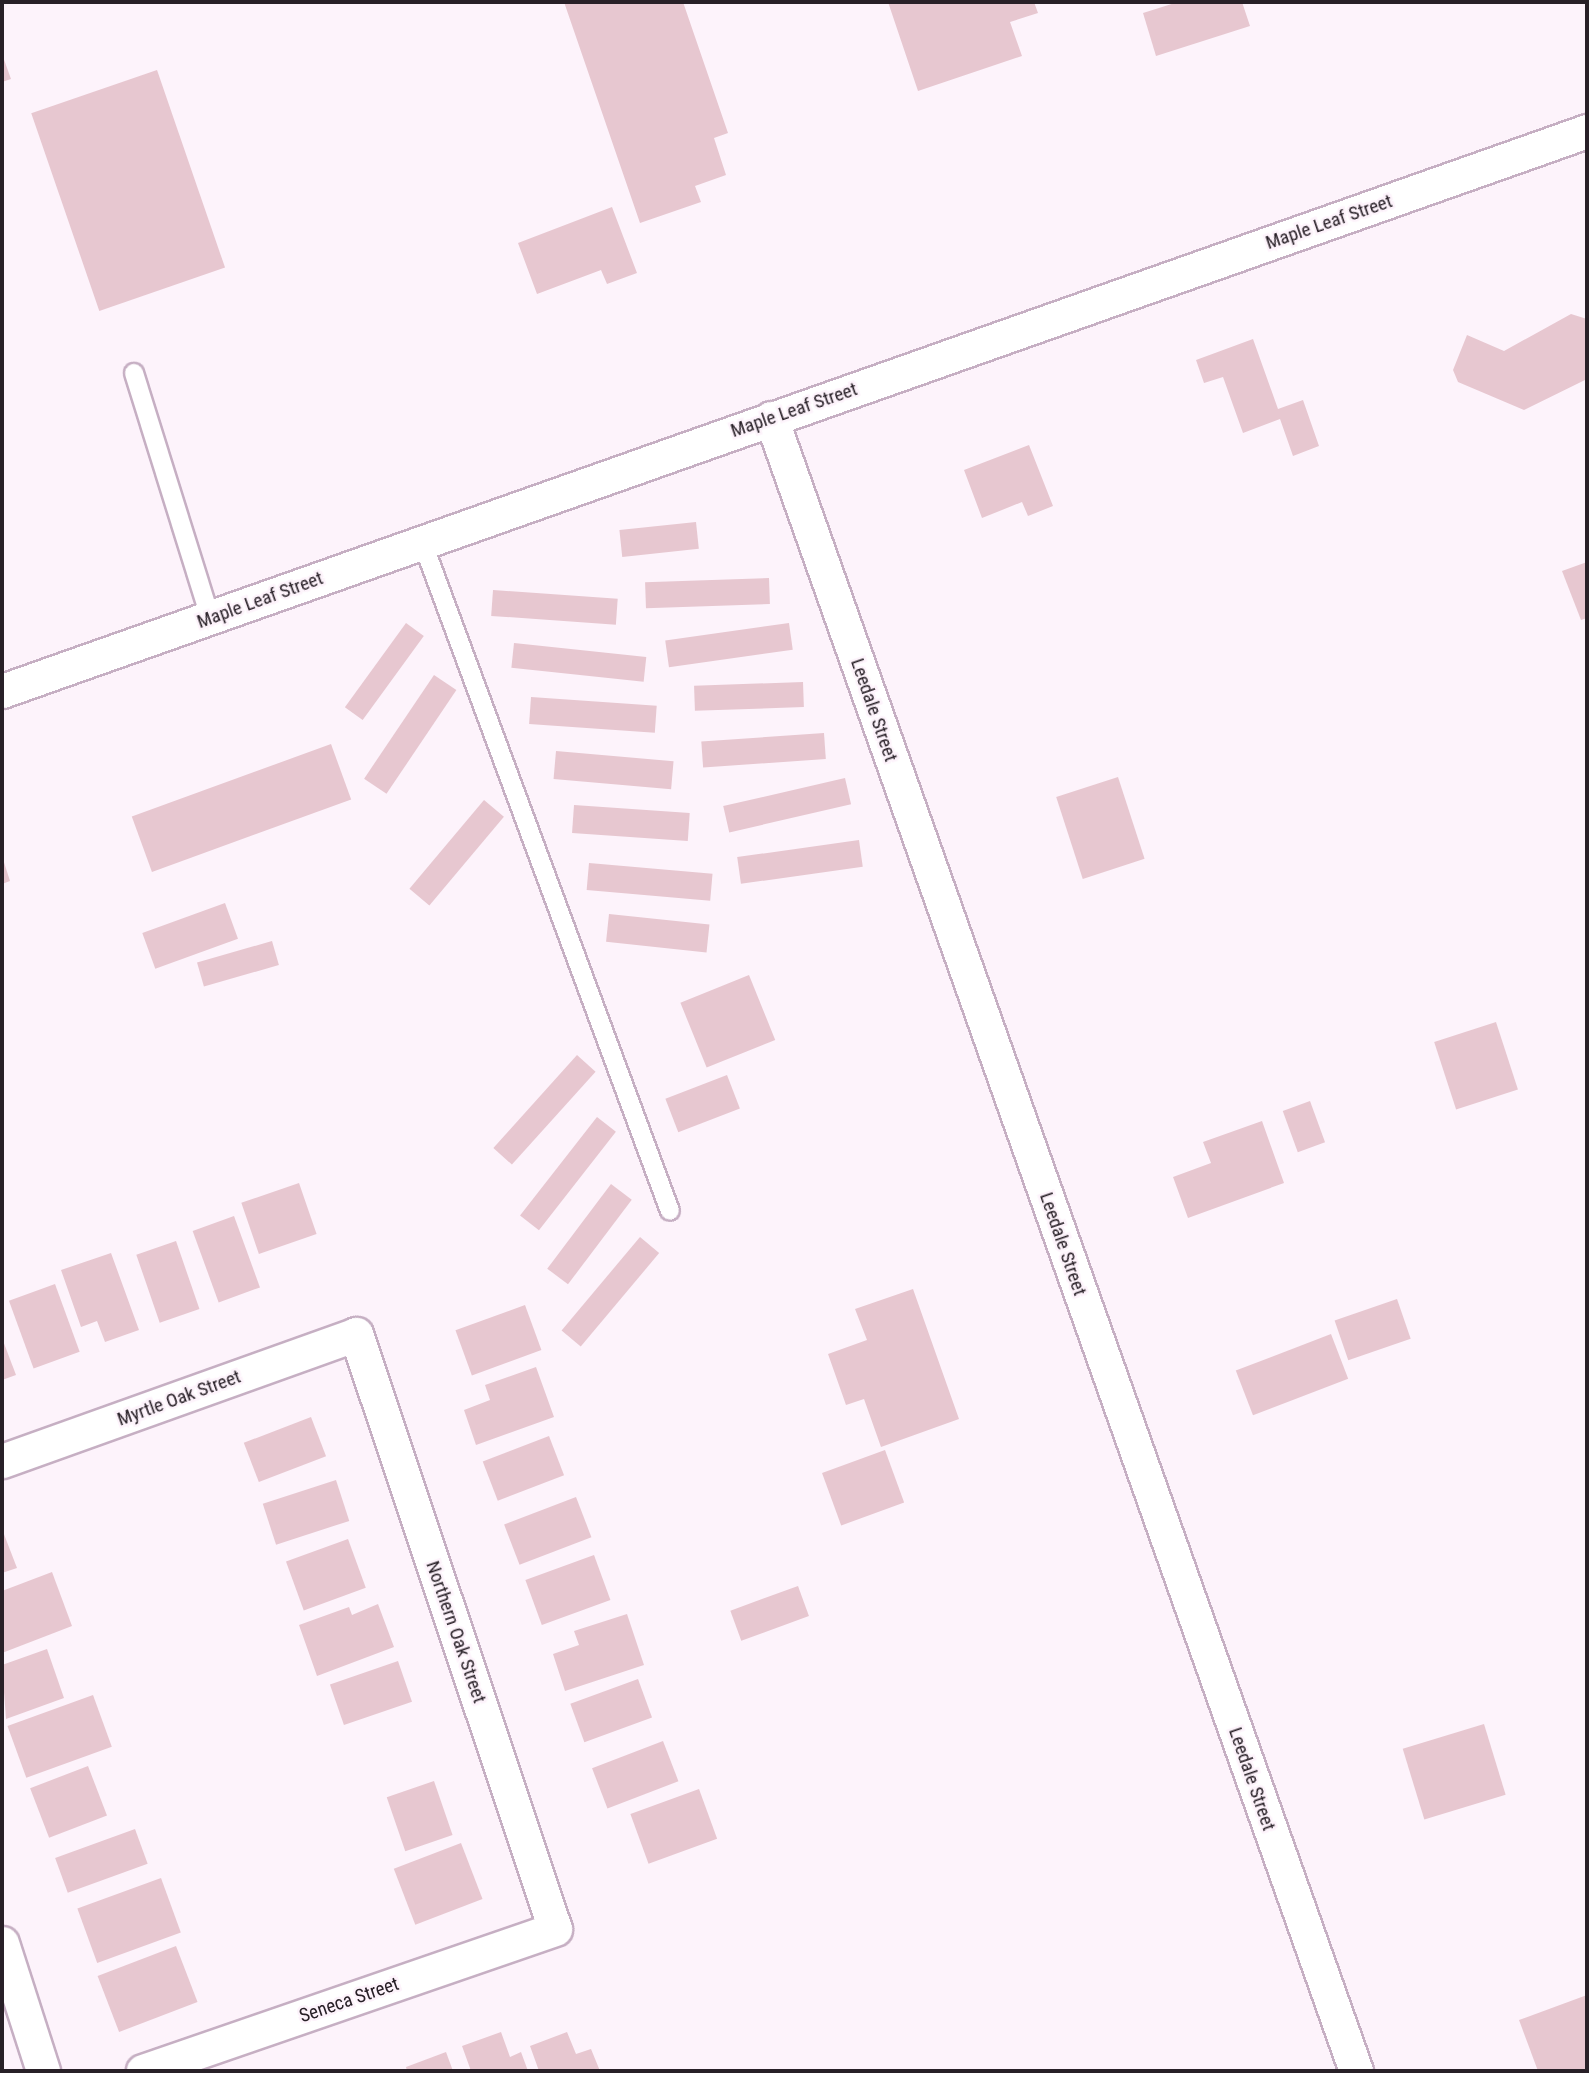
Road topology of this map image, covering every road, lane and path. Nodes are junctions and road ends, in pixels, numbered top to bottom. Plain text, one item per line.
1 (1587, 131) edge
2 (134, 373) dead end
3 (771, 418) junction
4 (422, 541) junction
5 (210, 617) junction
6 (2, 691) edge
7 (670, 1211) dead end
8 (356, 1334) joint
9 (2, 1461) edge
10 (555, 1929) joint
11 (2, 1943) edge
12 (43, 2071) edge
13 (143, 2071) edge
14 (1356, 2071) edge

1 - 3 street, Maple Leaf Street
2 - 5 lane
3 - 4 street, Maple Leaf Street
3 - 14 street, Leedale Street
4 - 5 street, Maple Leaf Street
4 - 7 lane
5 - 6 street, Maple Leaf Street
8 - 9 street, Myrtle Oak Street
8 - 10 street, Northern Oak Street
10 - 13 street, Seneca Street
11 - 12 street

